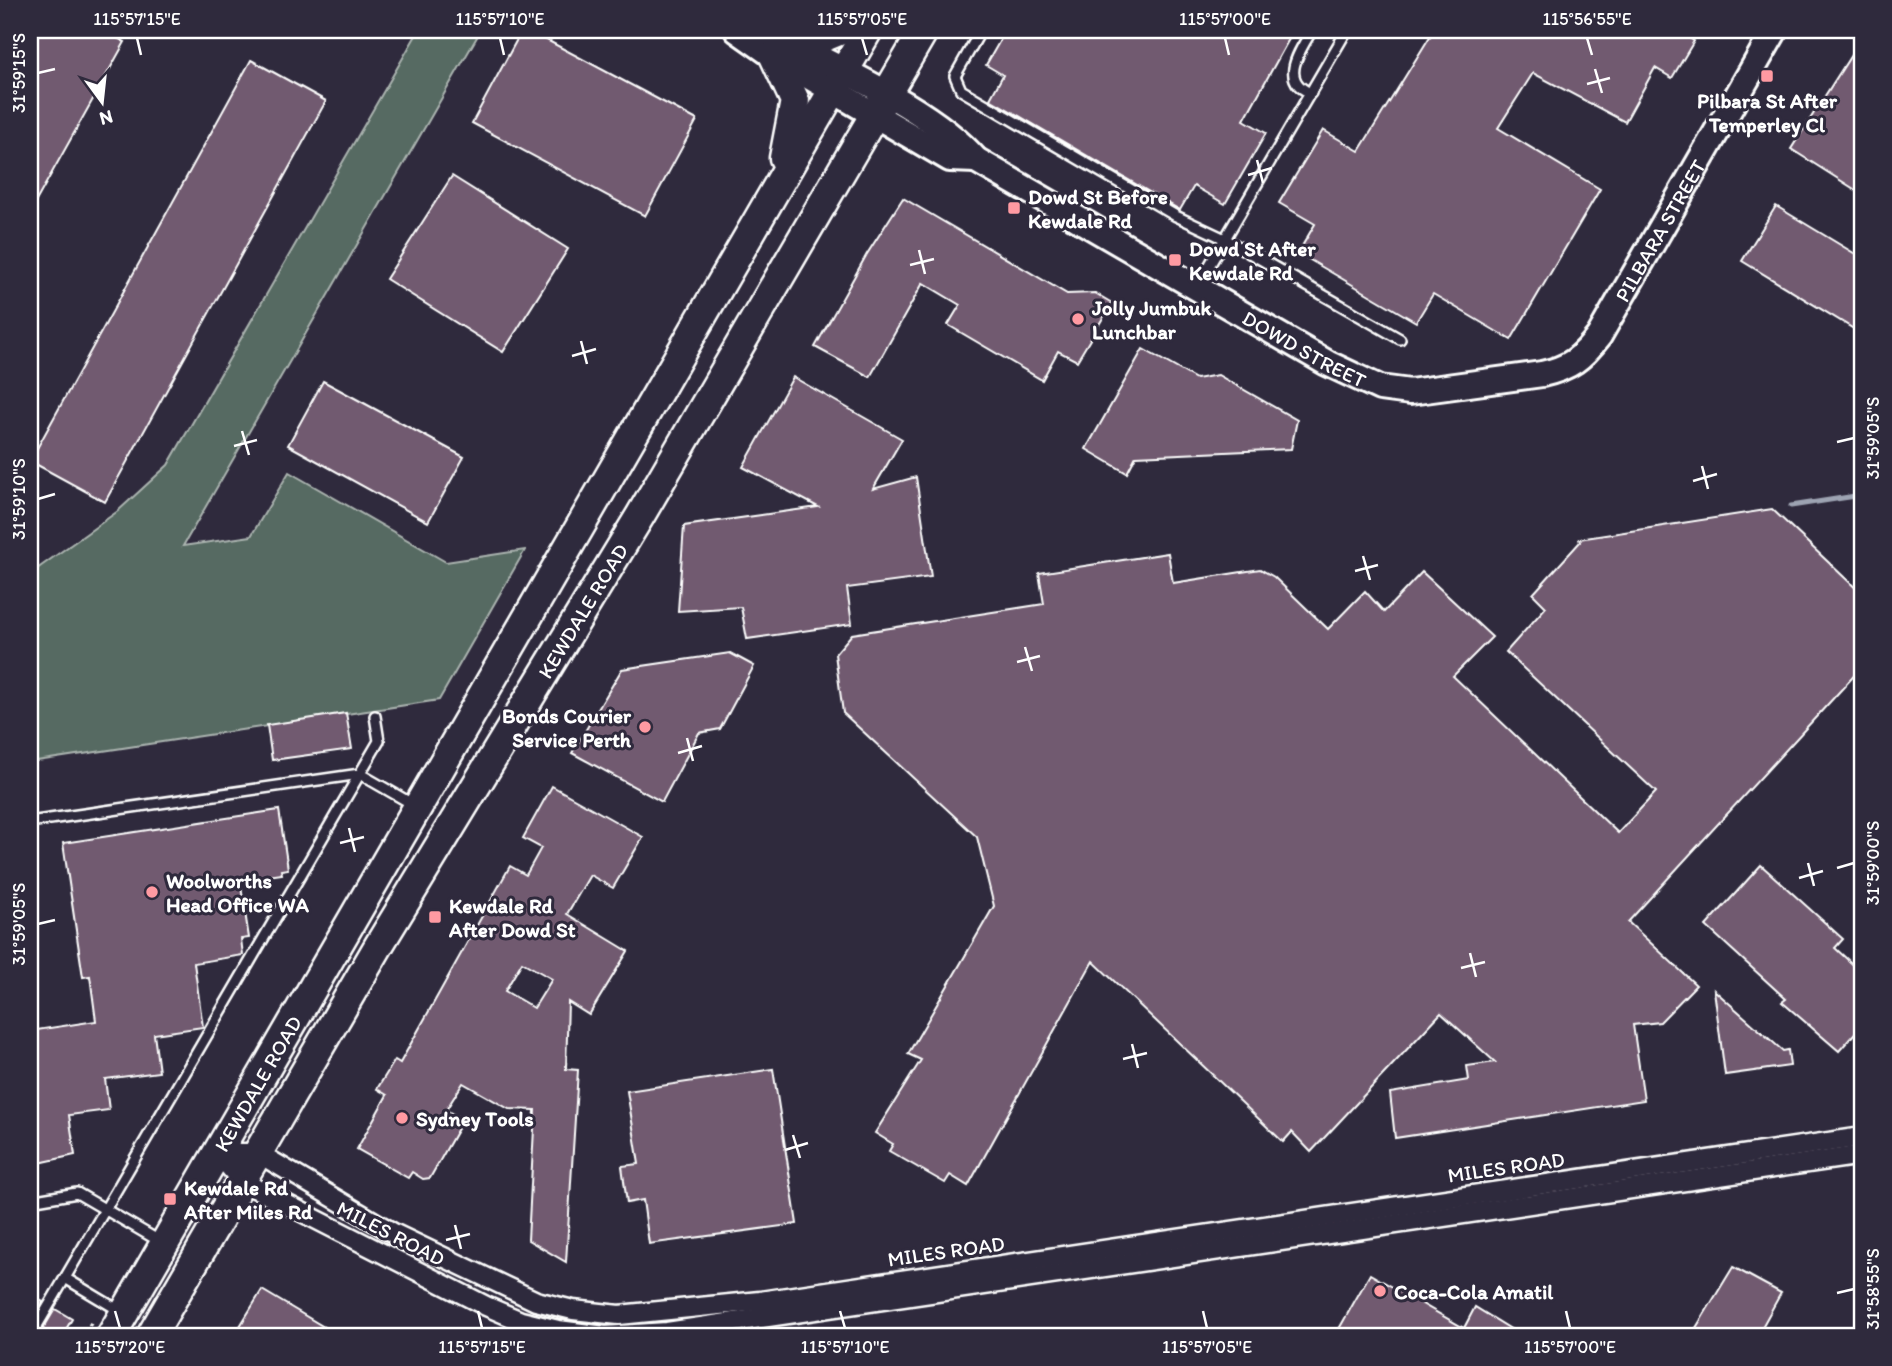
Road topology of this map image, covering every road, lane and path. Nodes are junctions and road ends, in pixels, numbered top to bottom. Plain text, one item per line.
1 (737, 30) edge
2 (841, 30) edge
3 (868, 30) edge
4 (924, 30) edge
5 (981, 30) edge
6 (1312, 30) edge
7 (1348, 30) edge
8 (1775, 30) edge
9 (773, 41) edge
10 (839, 81) junction
11 (1311, 93) junction
12 (880, 105) junction
13 (779, 181) junction
14 (1225, 239) junction
15 (1197, 286) junction
16 (1400, 339) dead end
17 (1584, 356) joint
18 (376, 716) dead end
19 (360, 774) junction
20 (419, 807) junction
21 (36, 821) dead end
22 (453, 826) junction
23 (1862, 1136) edge
24 (218, 1153) junction
25 (258, 1153) junction
26 (1862, 1155) edge
27 (241, 1181) junction
28 (30, 1201) edge
29 (106, 1210) junction
30 (165, 1244) junction
31 (65, 1278) junction
32 (118, 1325) edge
33 (31, 1336) edge
34 (151, 1336) edge

1 - 9 main road, DOWD STREET
2 - 9 main road
3 - 10 main road, KEWDALE ROAD
4 - 12 main road, KEWDALE ROAD
5 - 14 lane
6 - 11 lane
7 - 11 lane
8 - 17 main road, PILBARA STREET
9 - 10 main road, DOWD STREET
9 - 13 main road
10 - 12 main road, DOWD STREET
10 - 13 main road, KEWDALE ROAD
11 - 14 lane
12 - 15 main road, DOWD STREET
12 - 22 main road, KEWDALE ROAD
13 - 20 main road, KEWDALE ROAD
14 - 15 lane
14 - 16 lane
15 - 17 main road, DOWD STREET
18 - 19 lane
19 - 20 lane
19 - 21 lane
19 - 29 lane
20 - 22 main road
20 - 24 main road, KEWDALE ROAD
22 - 25 main road, KEWDALE ROAD
23 - 25 street, MILES ROAD
24 - 25 street
24 - 27 street, MILES ROAD
24 - 30 main road, KEWDALE ROAD
25 - 27 main road, KEWDALE ROAD
26 - 27 street, MILES ROAD
27 - 34 main road, KEWDALE ROAD
28 - 29 lane
29 - 30 lane
29 - 31 lane
30 - 32 main road, KEWDALE ROAD
31 - 32 lane
31 - 33 lane

